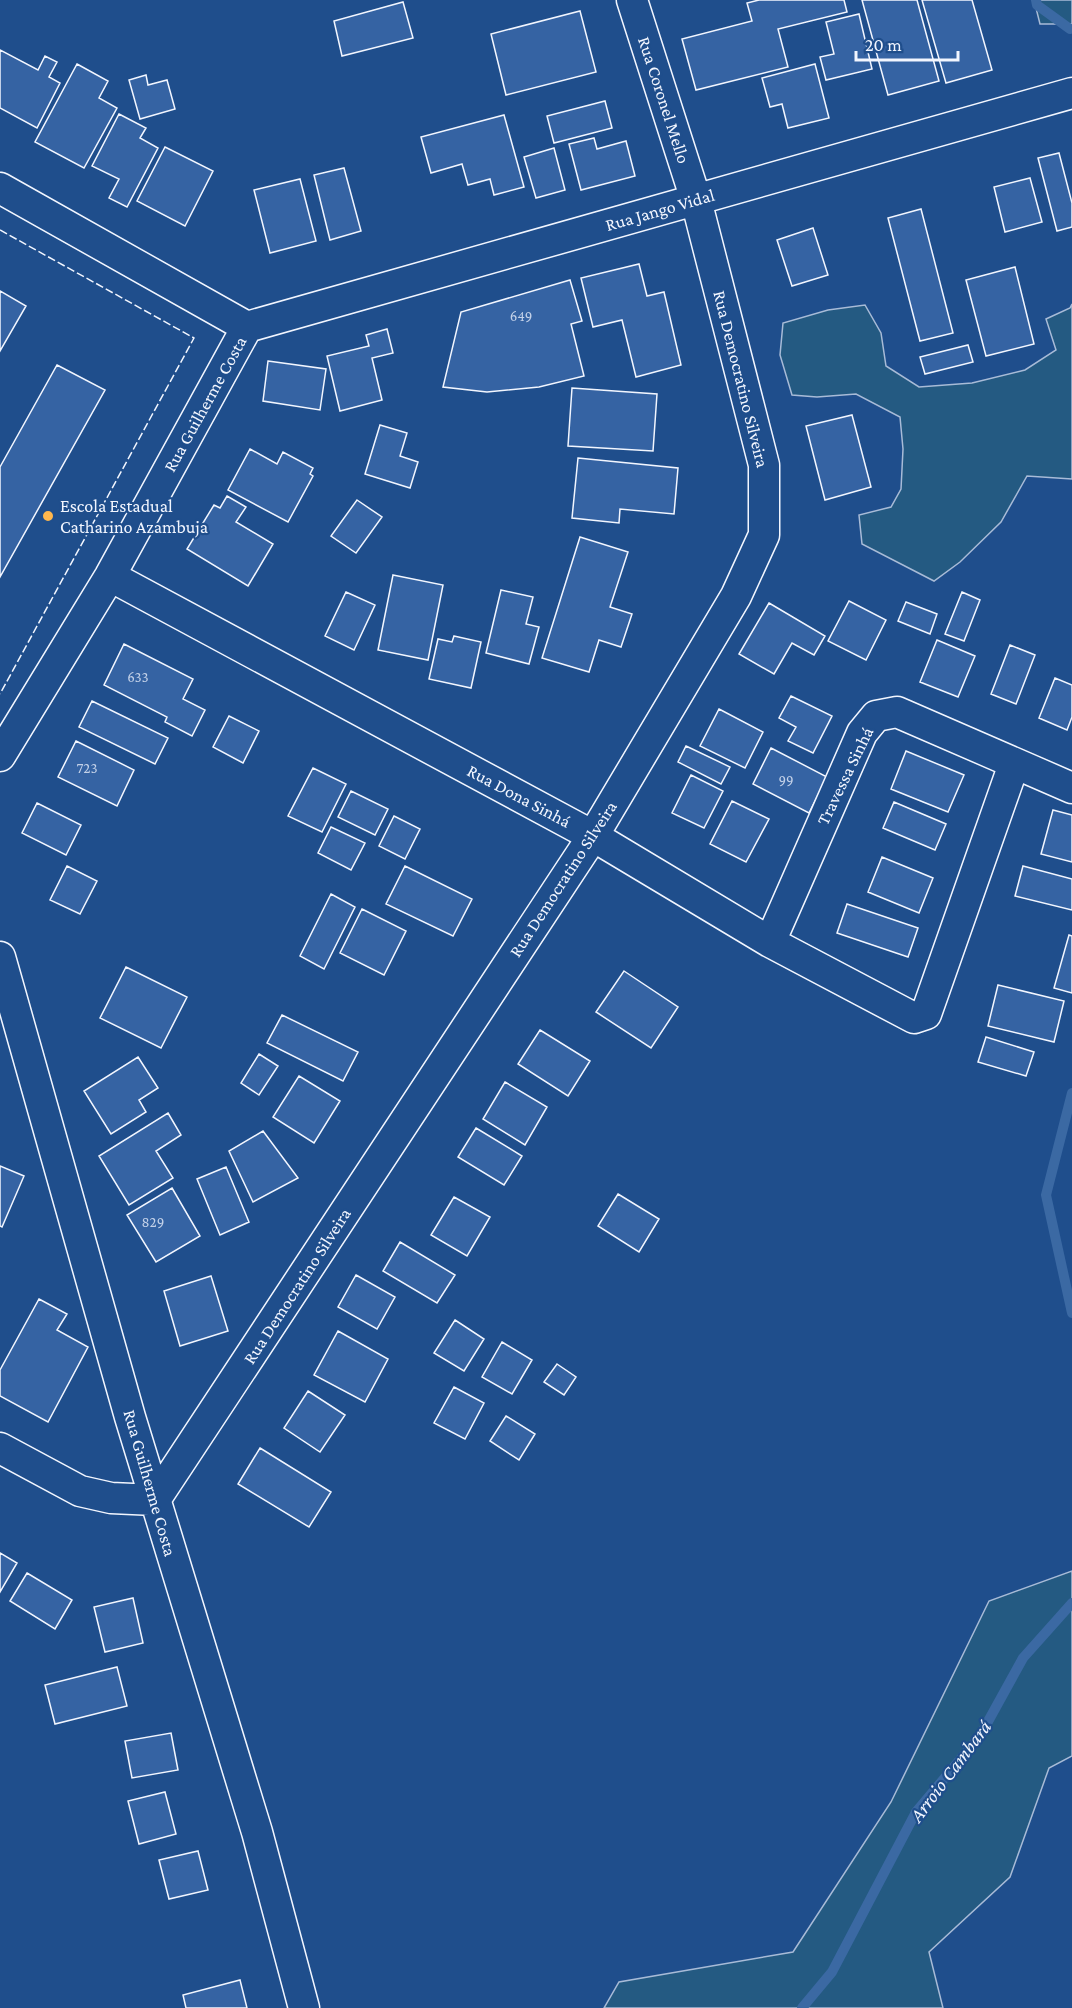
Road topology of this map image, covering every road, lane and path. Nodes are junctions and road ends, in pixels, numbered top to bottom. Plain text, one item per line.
1 (632, 0) edge
2 (1072, 93) edge
3 (0, 188) edge
4 (696, 200) junction
5 (247, 327) junction
6 (110, 576) junction
7 (0, 756) edge
8 (1014, 764) junction
9 (1072, 788) edge
10 (593, 836) junction
11 (770, 942) junction
12 (0, 957) edge
13 (0, 1448) edge
14 (155, 1500) junction
15 (304, 2008) edge

1 - 4 street, Rua Coronel Mello
2 - 4 street, Rua Jango Vidal
3 - 5 street, Rua Guilherme Costa
4 - 5 street, Rua Jango Vidal
4 - 10 street, Rua Democratino Silveira
5 - 6 street, Rua Guilherme Costa
6 - 7 street, Rua Guilherme Costa
6 - 10 street, Rua Dona Sinhá
8 - 9 street, Travessa Sinhá
8 - 11 street, Travessa Sinhá
8 - 11 street, Rua Dona Sinhá
10 - 11 street, Rua Dona Sinhá
10 - 14 street, Rua Democratino Silveira
12 - 14 street, Rua Guilherme Costa
13 - 14 street
14 - 15 street, Rua Guilherme Costa

